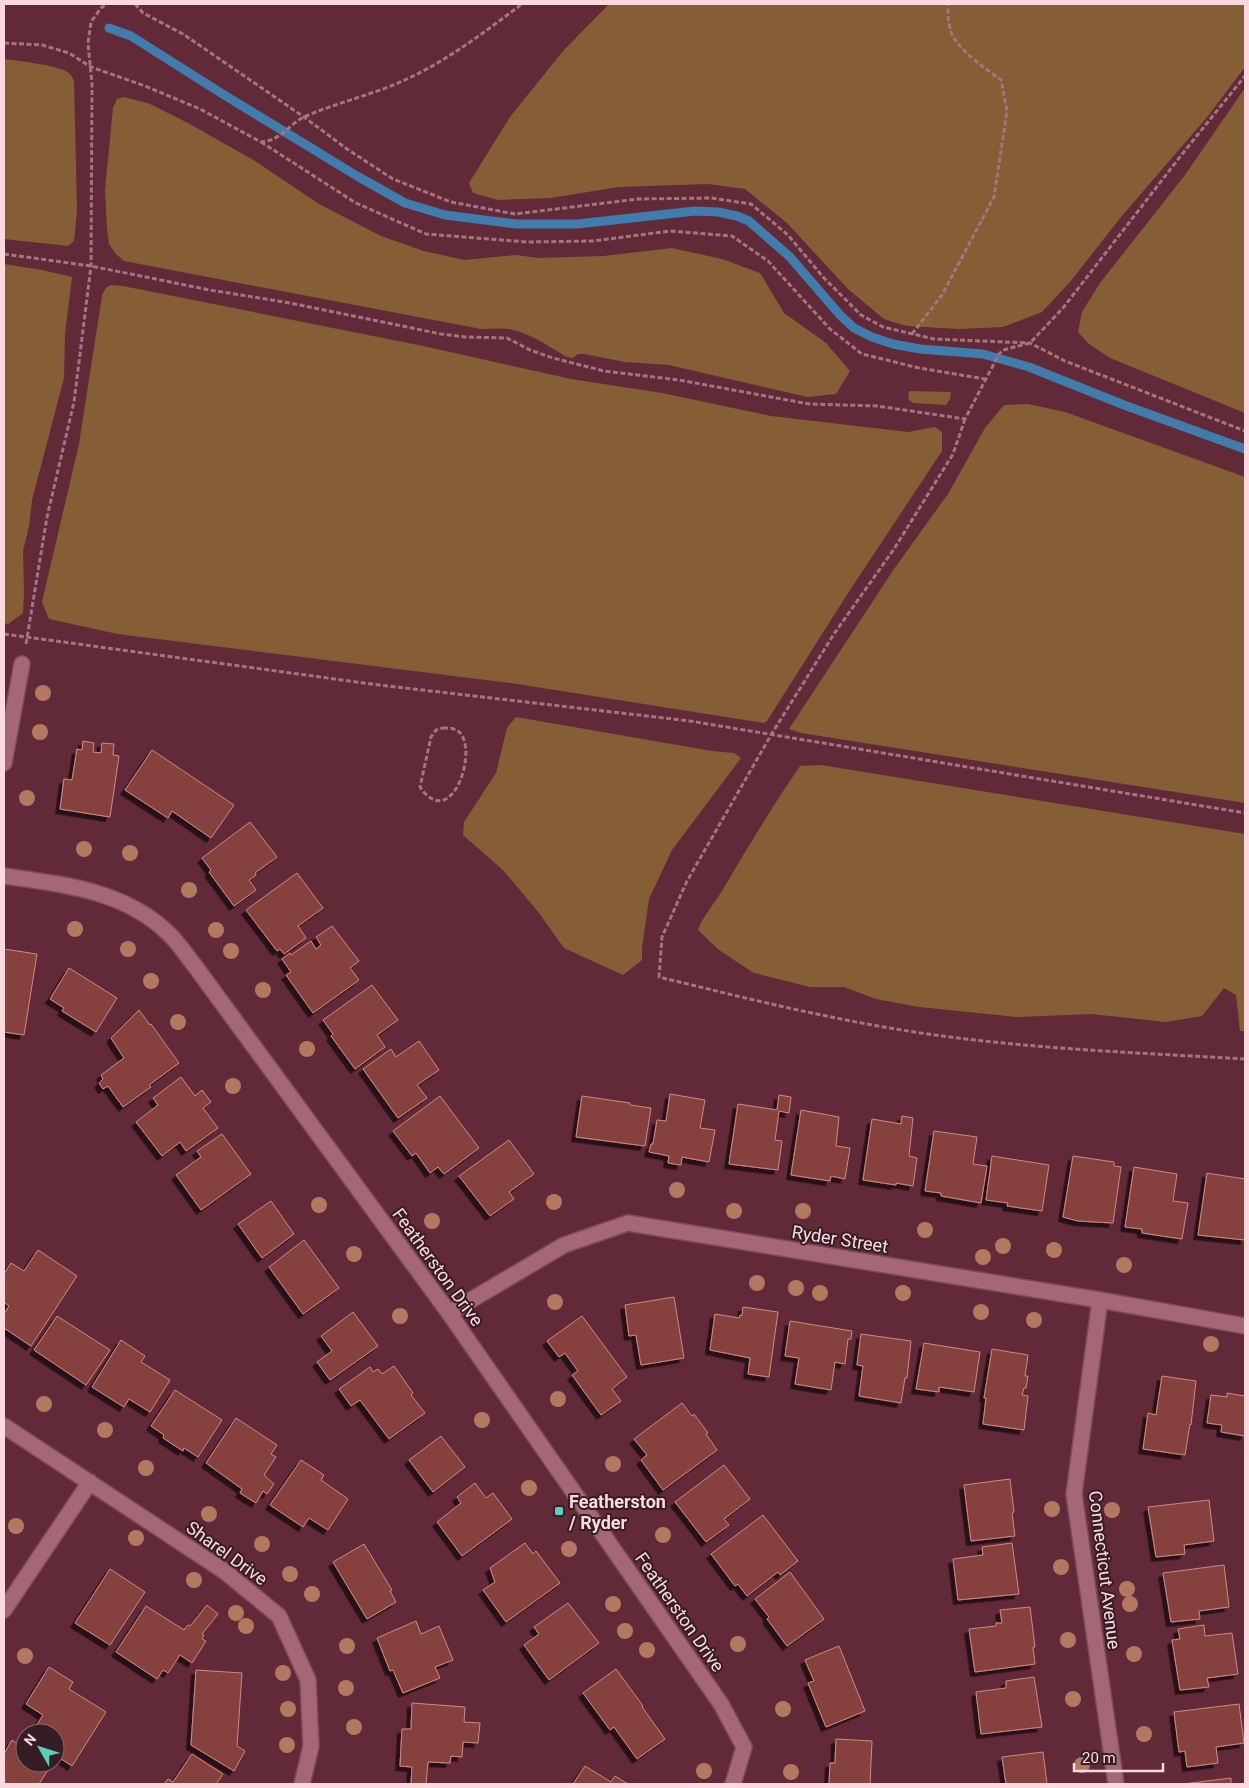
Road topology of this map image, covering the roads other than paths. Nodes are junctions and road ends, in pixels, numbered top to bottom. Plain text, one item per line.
1 (22, 664) road end
2 (4, 763) edge
3 (4, 876) edge
4 (1100, 1300) junction
5 (449, 1313) junction
6 (1245, 1326) edge
7 (4, 1426) edge
8 (90, 1482) junction
9 (4, 1610) edge
10 (302, 1784) edge
11 (733, 1784) edge
12 (1116, 1784) edge

1 - 2 street
3 - 5 street, Featherston Drive
4 - 5 street, Ryder Street
4 - 6 street, Ryder Street
4 - 12 street, Connecticut Avenue
5 - 11 street, Featherston Drive
7 - 8 street, Sharel Drive
8 - 9 street
8 - 10 street, Sharel Drive

